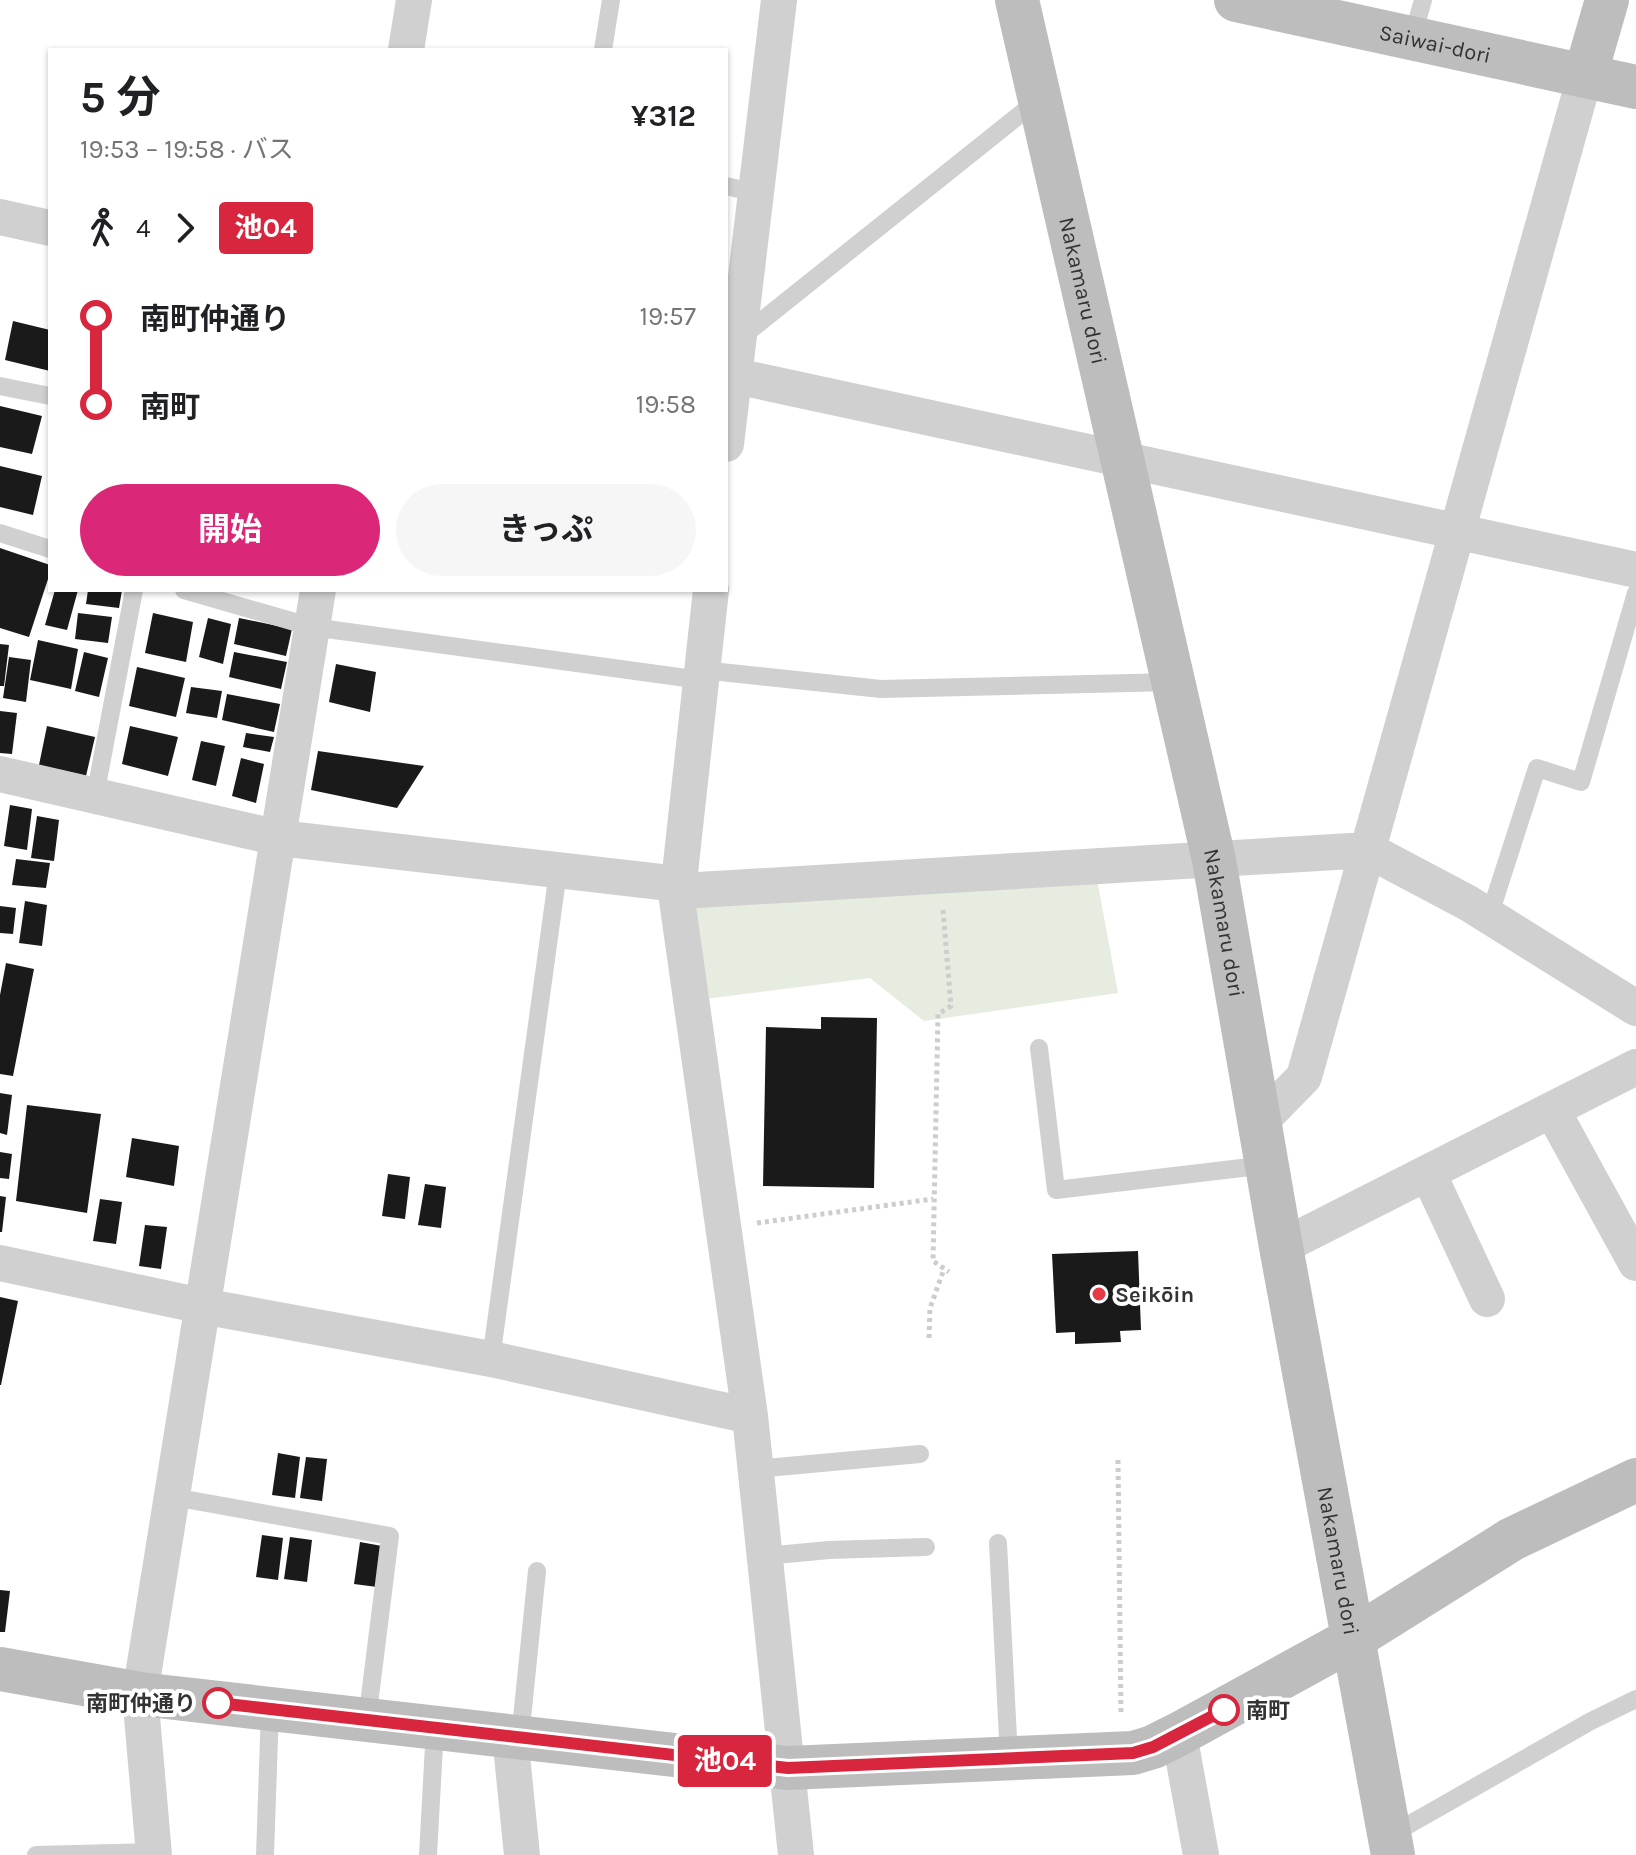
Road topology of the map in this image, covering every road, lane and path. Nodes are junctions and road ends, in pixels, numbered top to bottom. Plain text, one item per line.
1 (414, 0) edge
2 (611, 0) edge
3 (779, 0) edge
4 (1017, 0) edge
5 (1236, 0) edge
6 (1607, 0) edge
7 (1417, 20) edge
8 (406, 48) edge
9 (603, 48) edge
10 (1585, 76) junction
11 (1636, 87) edge
12 (1040, 98) junction
13 (741, 190) edge
14 (0, 217) edge
15 (48, 228) edge
16 (738, 340) junction
17 (730, 374) edge
18 (0, 386) edge
19 (48, 396) edge
20 (728, 409) edge
21 (1122, 459) junction
22 (1455, 531) junction
23 (0, 533) edge
24 (48, 548) edge
25 (1636, 570) edge
26 (134, 592) edge
27 (191, 592) edge
28 (318, 592) edge
29 (711, 592) edge
30 (1636, 593) edge
31 (312, 627) junction
32 (702, 675) junction
33 (1173, 682) junction
34 (0, 774) edge
35 (95, 796) junction
36 (279, 838) junction
37 (1368, 850) junction
38 (1214, 860) junction
39 (558, 872) junction
40 (940, 875) junction
41 (678, 886) junction
42 (1489, 917) junction
43 (1636, 1008) edge
44 (1039, 1048) dead end
45 (1636, 1067) edge
46 (1552, 1110) junction
47 (1260, 1122) junction
48 (1267, 1165) junction
49 (1428, 1173) junction
50 (933, 1199) junction
51 (725, 1228) junction
52 (1281, 1247) junction
53 (0, 1263) edge
54 (1636, 1263) edge
55 (1487, 1299) dead end
56 (202, 1306) junction
57 (929, 1338) dead end
58 (491, 1359) junction
59 (750, 1416) junction
60 (920, 1454) dead end
61 (1118, 1460) dead end
62 (755, 1469) junction
63 (1636, 1480) edge
64 (173, 1497) junction
65 (998, 1543) dead end
66 (926, 1547) dead end
67 (765, 1556) junction
68 (537, 1571) dead end
69 (1354, 1638) junction
70 (0, 1669) edge
71 (140, 1694) junction
72 (1636, 1699) edge
73 (270, 1709) junction
74 (367, 1720) junction
75 (435, 1728) junction
76 (1179, 1734) junction
77 (515, 1737) junction
78 (1121, 1754) junction
79 (1009, 1758) junction
80 (788, 1768) junction
81 (1391, 1846) edge
82 (154, 1854) edge
83 (36, 1855) edge
84 (265, 1855) edge
85 (428, 1855) edge
86 (522, 1855) edge
87 (796, 1855) edge
88 (1201, 1855) edge

1 - 8 street
2 - 9 lane
3 - 13 street
4 - 12 street, Nakamaru dori
5 - 7 street, Saiwai-dori
6 - 10 street
7 - 10 street, Saiwai-dori
10 - 11 street, Saiwai-dori
10 - 22 street
12 - 16 lane
12 - 21 street, Nakamaru dori
13 - 16 street
14 - 15 street
16 - 17 street
17 - 20 street
17 - 21 street
18 - 19 lane
21 - 22 street
21 - 33 street, Nakamaru dori
22 - 25 street
22 - 37 street
23 - 24 lane
26 - 35 lane
27 - 31 lane
28 - 31 street
29 - 32 street
30 - 42 lane
31 - 32 lane
31 - 36 street
32 - 33 lane
32 - 41 street
33 - 38 street, Nakamaru dori
34 - 35 street
35 - 36 street
36 - 39 street
36 - 56 street
37 - 38 street
37 - 42 street
37 - 47 street
38 - 40 street
38 - 47 street, Nakamaru dori
39 - 41 street
39 - 58 lane
40 - 41 street
40 - 50 path
41 - 51 street
42 - 43 street
44 - 48 lane
45 - 46 street
46 - 49 street
46 - 54 street
47 - 48 street, Nakamaru dori
48 - 52 street, Nakamaru dori
49 - 52 street
49 - 55 street
50 - 51 path
50 - 57 path
51 - 59 street
52 - 69 street, Nakamaru dori
53 - 56 street
56 - 58 street
56 - 64 street
58 - 59 street
59 - 62 street
60 - 62 lane
61 - 78 path
62 - 67 street
63 - 69 street
64 - 71 street
64 - 74 lane
65 - 79 lane
66 - 67 lane
67 - 80 street
68 - 77 lane
69 - 76 street
69 - 81 street, Nakamaru dori
70 - 71 street
71 - 73 street
71 - 82 street
72 - 81 lane
73 - 74 street
73 - 84 lane
74 - 75 street
75 - 77 street
75 - 85 lane
76 - 78 street
76 - 88 street
77 - 80 street
77 - 86 street
78 - 79 street
79 - 80 street
80 - 87 street
82 - 83 lane

